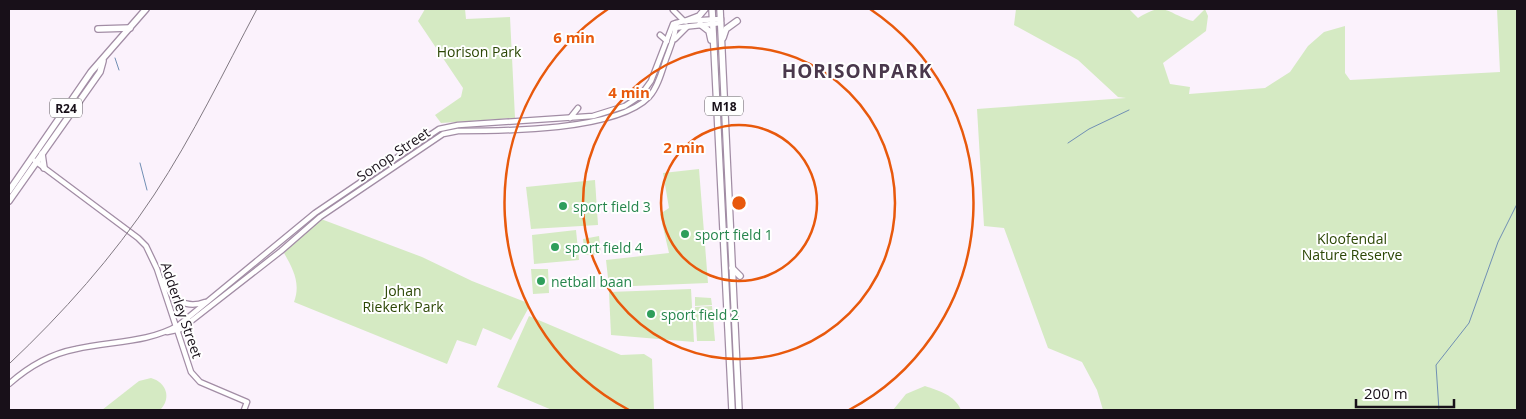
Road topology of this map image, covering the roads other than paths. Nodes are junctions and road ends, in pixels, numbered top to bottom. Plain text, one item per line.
1 (146, 9) edge
2 (705, 9) edge
3 (712, 9) edge
4 (720, 9) edge
5 (673, 10) edge
6 (721, 21) junction
7 (737, 21) dead end
8 (687, 22) junction
9 (713, 22) junction
10 (700, 24) junction
11 (675, 26) junction
12 (130, 28) junction
13 (98, 29) dead end
14 (660, 35) dead end
15 (667, 41) junction
16 (670, 46) junction
17 (722, 52) junction
18 (714, 54) junction
19 (103, 61) junction
20 (578, 117) junction
21 (585, 117) junction
22 (570, 118) junction
23 (585, 123) junction
24 (576, 124) junction
25 (42, 154) junction
26 (34, 160) junction
27 (44, 168) junction
28 (9, 191) edge
29 (9, 201) edge
30 (149, 252) junction
31 (732, 268) junction
32 (740, 276) dead end
33 (213, 298) junction
34 (176, 329) junction
35 (9, 384) edge
36 (244, 410) edge
37 (732, 410) edge
38 (739, 410) edge

1 - 12 main road, R24
2 - 8 main road
3 - 9 main road, M18
4 - 6 main road, M18
5 - 8 street
6 - 9 street
6 - 17 main road, M18
7 - 17 main road
8 - 9 street
8 - 10 street
8 - 11 street
8 - 16 street
9 - 10 street
9 - 18 main road, M18
10 - 18 main road
11 - 15 street, Sonop Street
11 - 16 street, Sonop Street
12 - 13 main road
12 - 19 main road, R24
14 - 15 street
15 - 21 street, Sonop Street
16 - 23 street, Sonop Street
17 - 31 main road, M18
18 - 37 main road, M18
19 - 25 main road, R24
19 - 26 main road, R24
20 - 21 street, Sonop Street
20 - 22 street, Sonop Street
20 - 23 street
20 - 24 street
21 - 22 street
22 - 33 street, Sonop Street
23 - 24 street, Sonop Street
24 - 34 street, Sonop Street
25 - 26 main road, R24
25 - 27 main road
26 - 27 street, Adderley Street
26 - 28 main road, R24
26 - 29 main road, R24
27 - 30 street, Adderley Street
30 - 33 street
30 - 34 street, Adderley Street
31 - 32 main road
31 - 38 main road, M18
33 - 34 street, Sonop Street
34 - 35 street
34 - 36 street, Adderley Street

